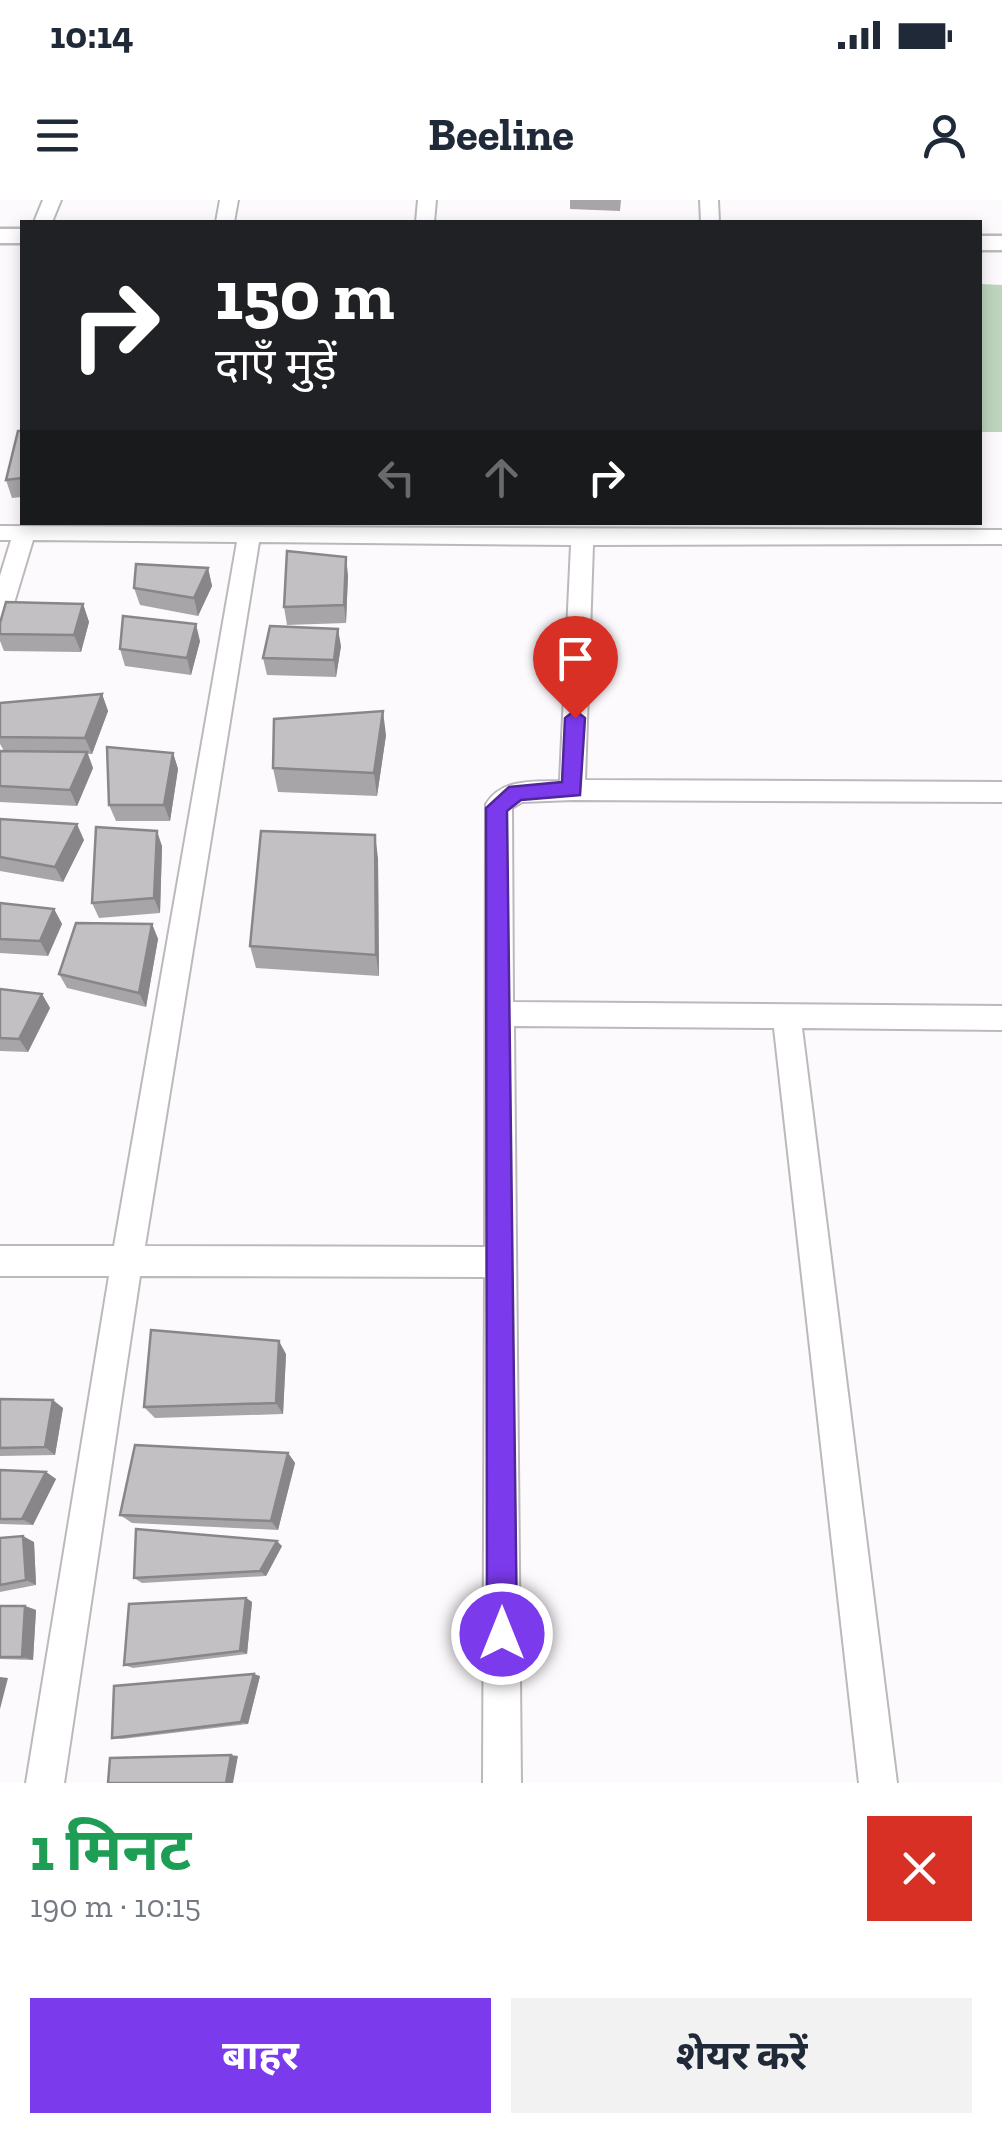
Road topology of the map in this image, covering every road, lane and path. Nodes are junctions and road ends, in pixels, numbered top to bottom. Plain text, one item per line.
1 (0, 533) edge
2 (24, 533) junction
3 (248, 536) junction
4 (1002, 536) edge
5 (582, 538) junction
6 (0, 613) edge
7 (572, 790) junction
8 (1000, 801) edge
9 (500, 1014) junction
10 (787, 1016) junction
11 (1002, 1018) edge
12 (127, 1260) junction
13 (0, 1262) edge
14 (501, 1262) junction
15 (46, 1783) edge
16 (502, 1783) edge
17 (878, 1783) edge

1 - 2 street
2 - 3 street
2 - 6 street
3 - 5 street
3 - 12 street
4 - 5 street
5 - 7 street
7 - 8 street
7 - 9 street
9 - 10 street
9 - 14 street
10 - 11 street
10 - 17 street
12 - 13 street
12 - 14 street
12 - 15 street
14 - 16 street

